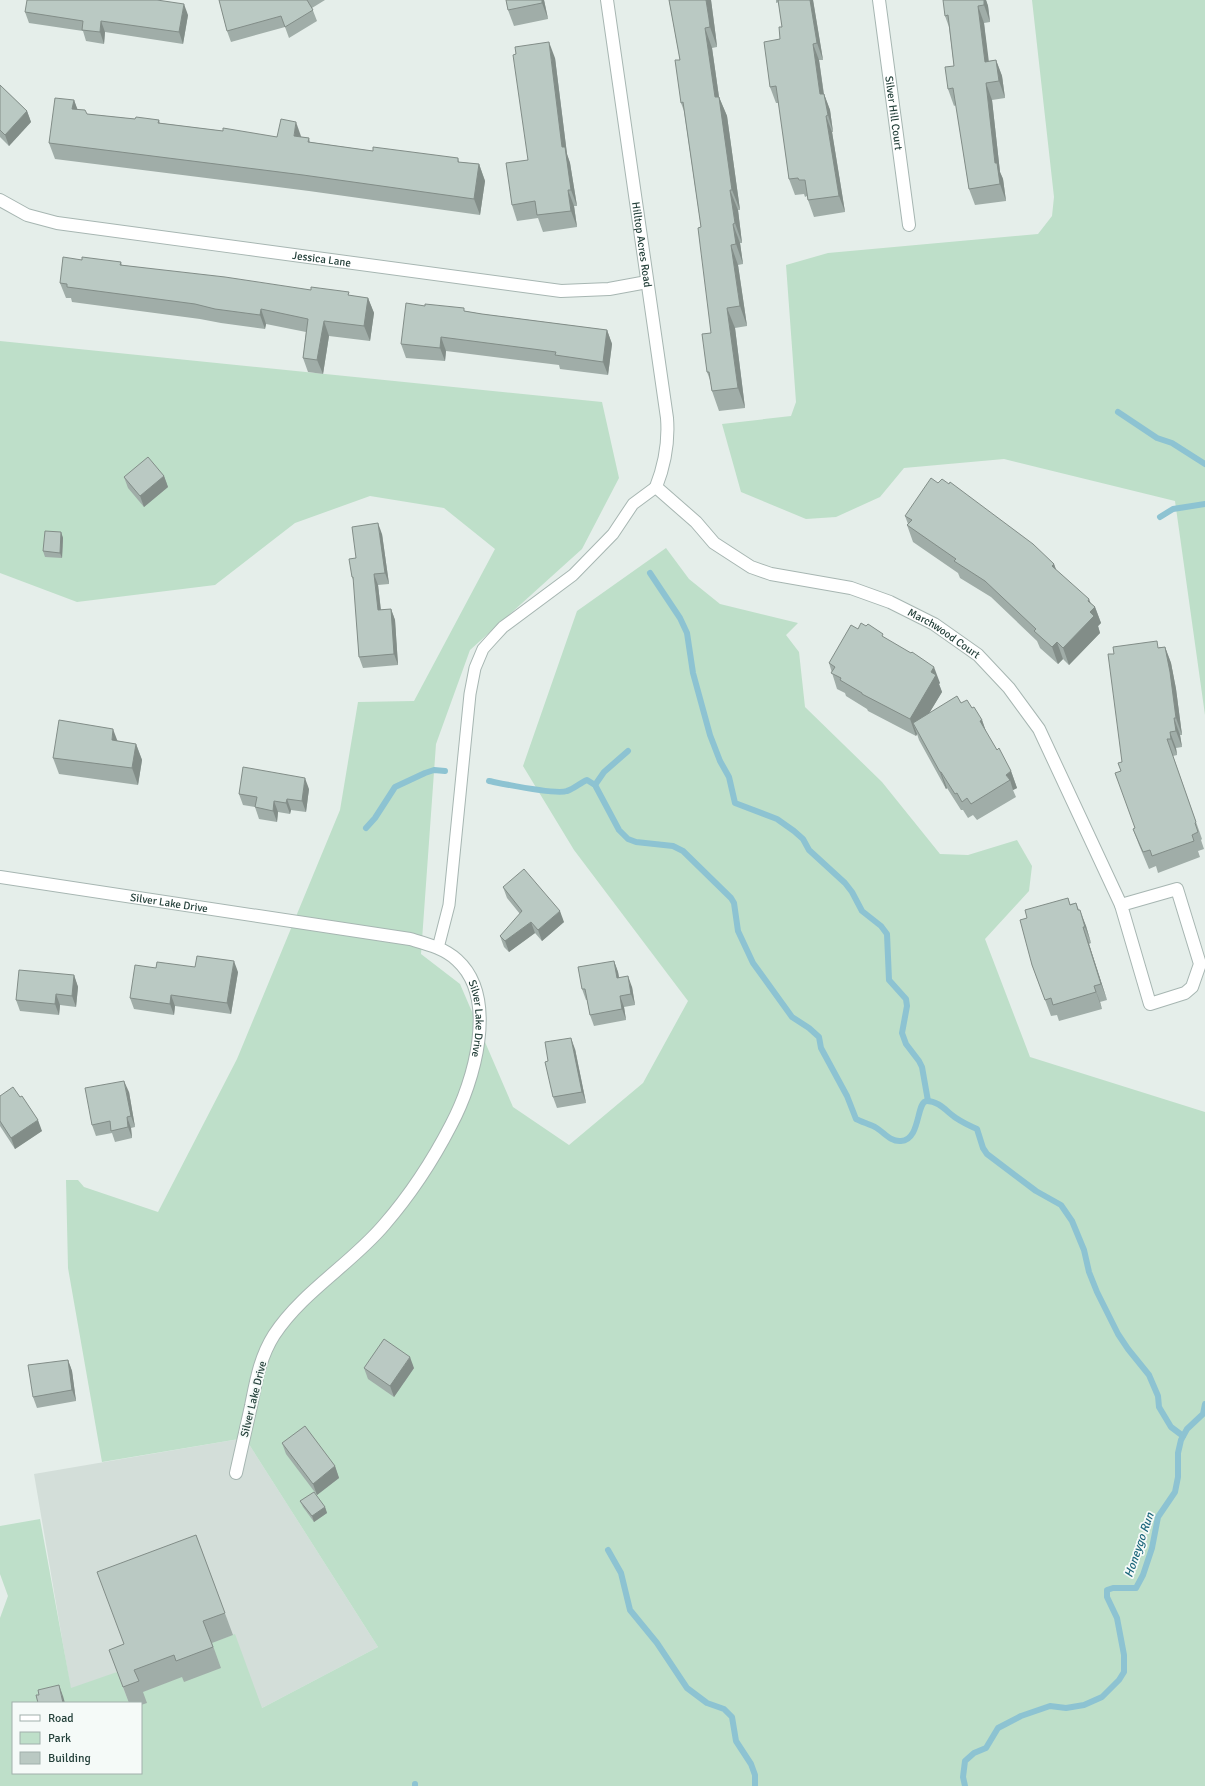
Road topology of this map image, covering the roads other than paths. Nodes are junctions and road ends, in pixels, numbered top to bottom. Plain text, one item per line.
1 (607, 0) edge
2 (879, 0) edge
3 (0, 200) edge
4 (909, 226) dead end
5 (647, 282) junction
6 (656, 487) junction
7 (0, 877) edge
8 (1121, 906) junction
9 (438, 948) junction
10 (236, 1473) dead end

1 - 5 street, Hilltop Acres Road
2 - 4 street, Silver Hill Court
3 - 5 street, Jessica Lane
5 - 6 street, Hilltop Acres Road
6 - 8 street, Marchwood Court
6 - 9 lane
7 - 9 street, Silver Lake Drive
8 - 8 street, Marchwood Court
9 - 10 street, Silver Lake Drive

